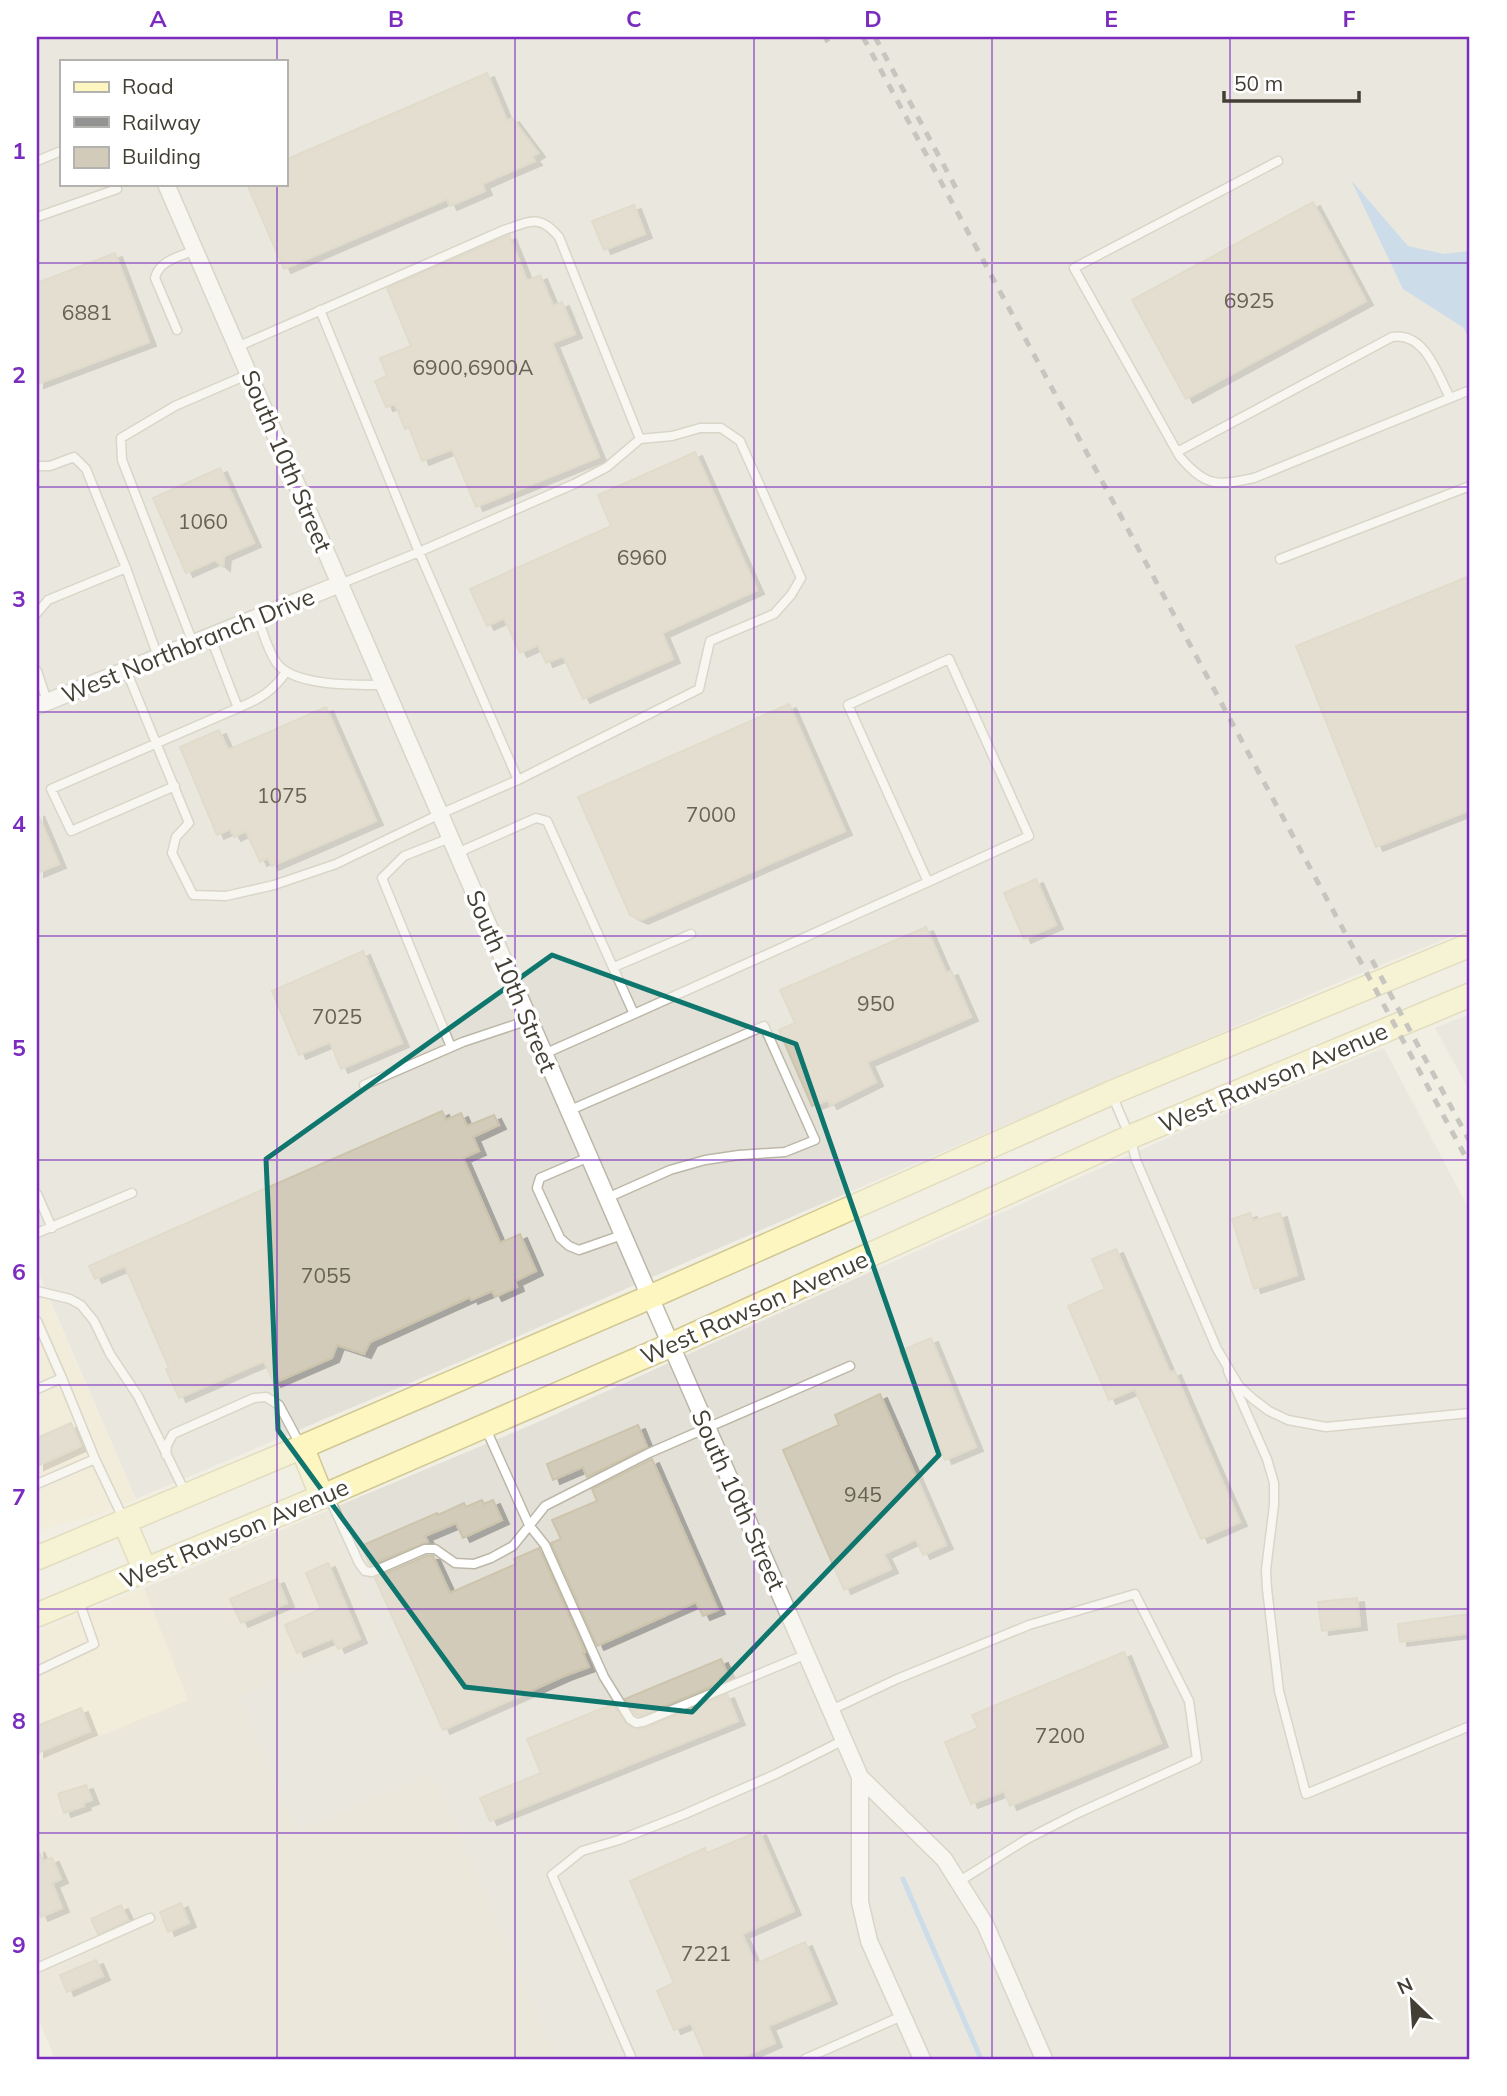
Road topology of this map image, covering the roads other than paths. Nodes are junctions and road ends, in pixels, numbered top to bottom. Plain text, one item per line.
1 (60, 151) edge
2 (37, 161) edge
3 (1278, 161) dead end
4 (167, 186) edge
5 (117, 189) dead end
6 (37, 217) edge
7 (195, 250) junction
8 (320, 310) junction
9 (177, 330) dead end
10 (237, 347) junction
11 (249, 374) junction
12 (1470, 390) edge
13 (1450, 398) junction
14 (640, 439) junction
15 (1177, 452) junction
16 (37, 466) edge
17 (1470, 486) edge
18 (419, 552) junction
19 (1280, 559) dead end
20 (126, 568) junction
21 (340, 584) junction
22 (37, 613) edge
23 (257, 617) junction
24 (210, 636) junction
25 (193, 643) junction
26 (158, 657) junction
27 (126, 670) junction
28 (37, 671) edge
29 (286, 672) junction
30 (384, 685) junction
31 (42, 704) edge
32 (239, 708) junction
33 (157, 743) junction
34 (519, 780) junction
35 (175, 786) junction
36 (440, 814) junction
37 (454, 846) junction
38 (928, 882) junction
39 (691, 934) dead end
40 (1470, 945) edge
41 (614, 968) junction
42 (1470, 995) edge
43 (634, 1014) junction
44 (529, 1020) junction
45 (452, 1047) junction
46 (544, 1054) junction
47 (364, 1085) dead end
48 (1111, 1093) junction
49 (568, 1111) junction
50 (1130, 1137) junction
51 (589, 1157) junction
52 (132, 1193) dead end
53 (37, 1194) edge
54 (606, 1198) junction
55 (52, 1228) junction
56 (37, 1233) edge
57 (622, 1235) junction
58 (37, 1292) edge
59 (650, 1297) junction
60 (37, 1321) edge
61 (671, 1345) junction
62 (849, 1366) dead end
63 (1228, 1371) junction
64 (62, 1378) junction
65 (37, 1389) edge
66 (1470, 1413) edge
67 (485, 1426) junction
68 (708, 1429) junction
69 (302, 1447) junction
70 (166, 1455) junction
71 (95, 1459) junction
72 (37, 1484) edge
73 (187, 1495) junction
74 (325, 1496) junction
75 (124, 1521) junction
76 (529, 1525) junction
77 (101, 1530) junction
78 (37, 1539) edge
79 (37, 1558) edge
80 (145, 1570) junction
81 (78, 1598) junction
82 (37, 1615) edge
83 (807, 1654) junction
84 (37, 1671) edge
85 (831, 1710) junction
86 (1470, 1726) edge
87 (844, 1740) junction
88 (860, 1777) junction
89 (958, 1882) junction
90 (150, 1918) dead end
91 (37, 1968) edge
92 (902, 2016) junction
93 (632, 2059) edge
94 (805, 2059) edge
95 (922, 2059) edge
96 (1044, 2059) edge

1 - 2 lane
3 - 15 lane
4 - 7 street, South 10th Street
5 - 6 lane
7 - 9 lane
7 - 10 street, South 10th Street
8 - 10 lane
8 - 14 lane
8 - 18 lane
10 - 11 street, South 10th Street
11 - 21 street, South 10th Street
11 - 25 lane
12 - 13 lane
13 - 15 lane
13 - 15 lane
14 - 18 lane
14 - 34 lane
16 - 20 lane
17 - 19 lane
18 - 21 lane
18 - 34 lane
20 - 22 lane
20 - 26 lane
21 - 23 street, West Northbranch Drive
21 - 30 street, South 10th Street
23 - 24 street, West Northbranch Drive
23 - 29 lane
24 - 25 street, West Northbranch Drive
24 - 32 lane
25 - 26 street, West Northbranch Drive
26 - 27 street, West Northbranch Drive
27 - 31 street, West Northbranch Drive
27 - 33 lane
28 - 31 lane
29 - 30 lane
29 - 32 lane
30 - 36 street, South 10th Street
32 - 33 lane
33 - 35 lane
33 - 35 lane
34 - 36 lane
35 - 36 lane
36 - 37 street, South 10th Street
37 - 41 lane
37 - 44 street, South 10th Street
37 - 45 lane
38 - 38 lane
38 - 43 lane
39 - 41 lane
40 - 48 main road, West Rawson Avenue
41 - 43 lane
42 - 50 main road, West Rawson Avenue
43 - 46 lane
44 - 45 lane
44 - 46 street, South 10th Street
45 - 47 lane
46 - 49 street, South 10th Street
48 - 50 lane
48 - 59 main road, West Rawson Avenue
49 - 51 street, South 10th Street
49 - 54 lane
50 - 61 main road, West Rawson Avenue
50 - 63 lane
51 - 54 street, South 10th Street
51 - 57 lane
52 - 55 lane
53 - 55 lane
54 - 57 street, South 10th Street
55 - 56 lane
57 - 59 street, South 10th Street
58 - 70 lane
59 - 61 street, South 10th Street
59 - 69 main road, West Rawson Avenue
60 - 64 lane
61 - 67 main road, West Rawson Avenue
61 - 68 street, South 10th Street
62 - 68 lane
63 - 66 lane
63 - 86 lane
64 - 65 lane
64 - 71 lane
67 - 74 main road, West Rawson Avenue
67 - 76 lane
68 - 76 lane
68 - 83 street, South 10th Street
69 - 70 lane
69 - 73 main road, West Rawson Avenue
69 - 74 main road
70 - 73 lane
71 - 72 lane
71 - 75 lane
73 - 75 main road, West Rawson Avenue
74 - 76 lane
74 - 80 main road, West Rawson Avenue
75 - 77 main road, West Rawson Avenue
75 - 80 main road
76 - 83 lane
77 - 78 main road
77 - 79 main road, West Rawson Avenue
80 - 81 main road, West Rawson Avenue
81 - 82 main road, West Rawson Avenue
81 - 84 lane
83 - 85 street, South 10th Street
85 - 87 street, South 10th Street
85 - 89 lane
87 - 88 street, South 10th Street
87 - 93 lane
88 - 89 street, South 10th Street
88 - 92 street, South 10th Street
89 - 96 street, South 10th Street
90 - 91 lane
92 - 94 lane
92 - 95 street, South 10th Street

